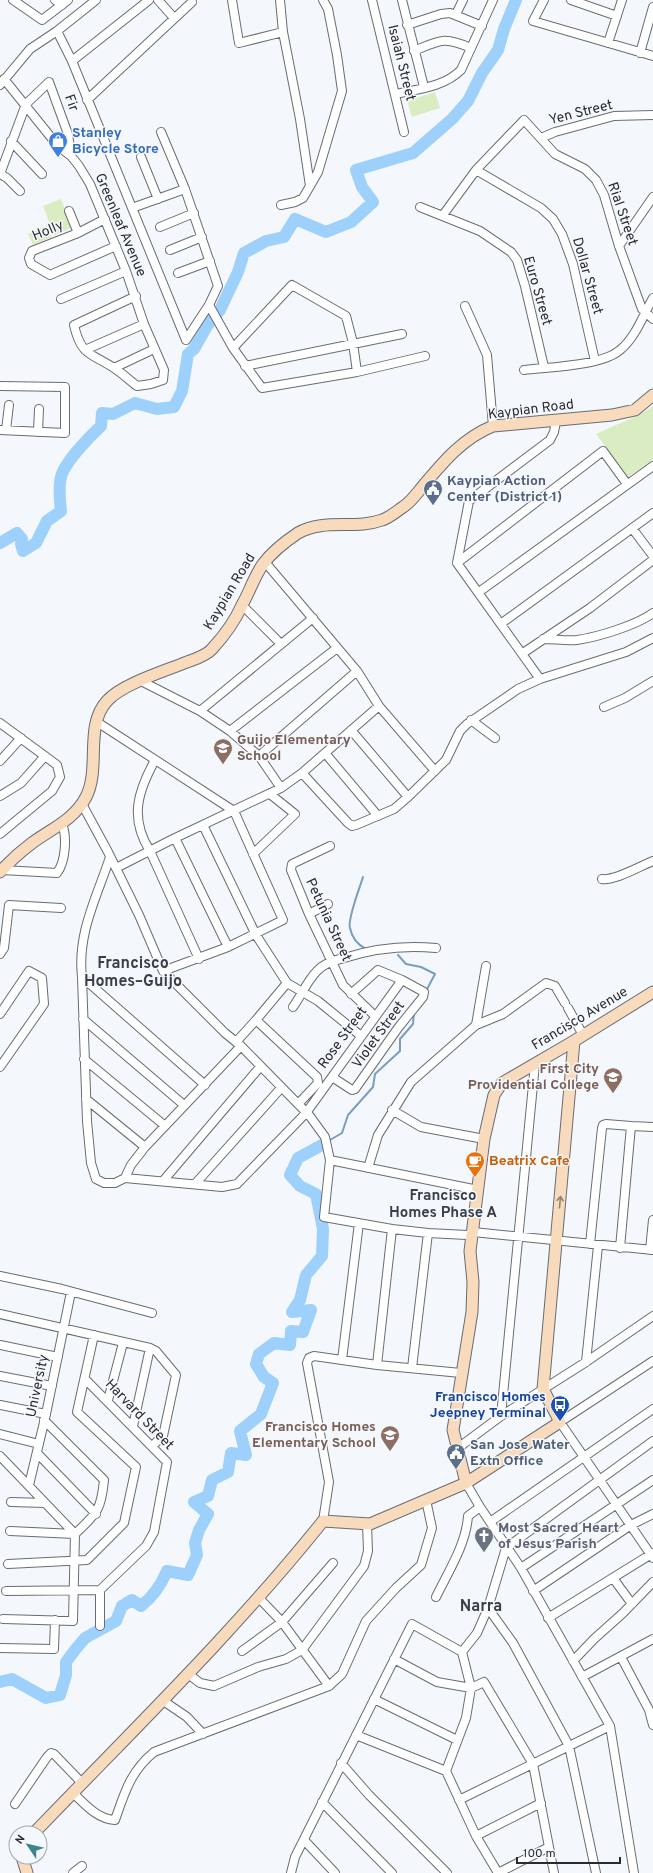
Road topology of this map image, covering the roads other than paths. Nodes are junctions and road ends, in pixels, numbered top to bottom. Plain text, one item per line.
1 (13, 0) edge
2 (96, 0) edge
3 (149, 0) edge
4 (158, 0) edge
5 (232, 0) edge
6 (280, 0) edge
7 (323, 0) edge
8 (372, 0) edge
9 (403, 0) edge
10 (463, 0) edge
11 (493, 0) edge
12 (544, 0) edge
13 (571, 0) edge
14 (622, 0) edge
15 (62, 2) edge
16 (192, 2) dead end
17 (653, 7) edge
18 (456, 14) junction
19 (617, 16) junction
20 (174, 18) junction
21 (407, 25) junction
22 (482, 26) junction
23 (57, 30) junction
24 (283, 32) junction
25 (608, 43) junction
26 (471, 48) junction
27 (414, 51) junction
28 (640, 52) junction
29 (653, 56) edge
30 (72, 61) junction
31 (2, 82) edge
32 (424, 87) junction
33 (396, 94) junction
34 (87, 100) junction
35 (26, 104) junction
36 (653, 115) edge
37 (162, 132) dead end
38 (404, 132) dead end
39 (541, 138) junction
40 (11, 141) junction
41 (71, 156) junction
42 (141, 158) dead end
43 (476, 170) junction
44 (0, 174) edge
45 (42, 174) dead end
46 (310, 186) junction
47 (185, 189) junction
48 (20, 191) dead end
49 (653, 197) edge
50 (158, 199) junction
51 (281, 205) dead end
52 (132, 208) junction
53 (420, 208) dead end
54 (69, 211) dead end
55 (194, 213) junction
56 (443, 215) junction
57 (105, 219) junction
58 (160, 227) dead end
59 (78, 233) junction
60 (202, 237) junction
61 (116, 246) junction
62 (619, 246) junction
63 (170, 250) dead end
64 (210, 261) junction
65 (126, 271) junction
66 (178, 273) dead end
67 (136, 296) junction
68 (653, 298) edge
69 (61, 299) dead end
70 (465, 306) dead end
71 (210, 307) junction
72 (645, 314) junction
73 (653, 319) edge
74 (144, 324) junction
75 (402, 334) dead end
76 (353, 343) junction
77 (232, 348) junction
78 (154, 349) junction
79 (85, 350) junction
80 (425, 356) dead end
81 (595, 361) junction
82 (245, 366) junction
83 (544, 367) junction
84 (114, 368) junction
85 (524, 370) dead end
86 (357, 372) junction
87 (0, 386) edge
88 (653, 395) edge
89 (9, 405) dead end
90 (39, 409) dead end
91 (556, 421) junction
92 (492, 426) junction
93 (3, 430) edge
94 (38, 432) junction
95 (653, 466) edge
96 (627, 484) junction
97 (653, 513) edge
98 (632, 528) junction
99 (653, 556) edge
100 (653, 560) edge
101 (265, 562) junction
102 (457, 563) junction
103 (479, 592) junction
104 (242, 605) junction
105 (653, 613) edge
106 (313, 618) junction
107 (502, 623) junction
108 (653, 638) edge
109 (543, 639) junction
110 (281, 644) junction
111 (337, 648) junction
112 (523, 653) junction
113 (357, 671) junction
114 (540, 679) junction
115 (141, 681) junction
116 (653, 681) edge
117 (379, 706) junction
118 (604, 707) dead end
119 (200, 711) junction
120 (471, 720) junction
121 (97, 722) junction
122 (0, 723) edge
123 (351, 730) junction
124 (230, 731) junction
125 (21, 738) junction
126 (495, 738) dead end
127 (325, 753) junction
128 (45, 756) junction
129 (259, 756) junction
130 (155, 760) junction
131 (0, 761) edge
132 (435, 771) junction
133 (302, 773) junction
134 (281, 788) junction
135 (270, 794) junction
136 (0, 796) edge
137 (408, 797) junction
138 (82, 804) junction
139 (234, 811) junction
140 (378, 816) junction
141 (62, 824) junction
142 (203, 825) junction
143 (0, 834) edge
144 (175, 838) junction
145 (330, 846) dead end
146 (150, 851) junction
147 (253, 854) junction
148 (110, 857) junction
149 (653, 861) edge
150 (116, 868) junction
151 (1, 871) edge
152 (602, 878) dead end
153 (328, 904) dead end
154 (61, 908) dead end
155 (309, 914) junction
156 (256, 935) junction
157 (228, 947) junction
158 (436, 948) dead end
159 (0, 954) edge
160 (199, 959) junction
161 (333, 961) junction
162 (486, 966) dead end
163 (163, 972) junction
164 (82, 977) junction
165 (402, 980) junction
166 (287, 983) junction
167 (304, 992) junction
168 (653, 992) edge
169 (352, 994) junction
170 (293, 1008) dead end
171 (0, 1014) edge
172 (375, 1016) junction
173 (83, 1019) junction
174 (256, 1020) junction
175 (476, 1025) junction
176 (360, 1036) junction
177 (579, 1038) junction
178 (239, 1044) junction
179 (84, 1059) junction
180 (535, 1064) junction
181 (260, 1066) junction
182 (0, 1067) edge
183 (332, 1077) junction
184 (205, 1085) junction
185 (281, 1088) junction
186 (86, 1099) junction
187 (298, 1104) junction
188 (184, 1105) junction
189 (392, 1110) junction
190 (306, 1113) junction
191 (164, 1125) junction
192 (631, 1126) junction
193 (653, 1127) edge
194 (484, 1139) junction
195 (145, 1147) junction
196 (330, 1160) junction
197 (368, 1168) junction
198 (125, 1178) junction
199 (163, 1181) junction
200 (194, 1184) junction
201 (478, 1190) junction
202 (653, 1220) edge
203 (359, 1223) junction
204 (392, 1229) junction
205 (473, 1232) junction
206 (428, 1233) junction
207 (518, 1237) junction
208 (556, 1241) junction
209 (590, 1244) junction
210 (598, 1246) junction
211 (620, 1248) junction
212 (652, 1250) edge
213 (0, 1276) edge
214 (71, 1292) junction
215 (152, 1313) dead end
216 (0, 1314) edge
217 (652, 1319) edge
218 (64, 1328) junction
219 (94, 1335) junction
220 (123, 1342) junction
221 (0, 1346) edge
222 (150, 1348) junction
223 (58, 1357) junction
224 (342, 1360) junction
225 (653, 1361) edge
226 (586, 1362) junction
227 (377, 1365) junction
228 (412, 1368) junction
229 (461, 1373) junction
230 (0, 1376) edge
231 (85, 1379) junction
232 (52, 1386) junction
233 (543, 1389) junction
234 (108, 1400) junction
235 (0, 1405) edge
236 (653, 1409) edge
237 (501, 1416) junction
238 (45, 1417) junction
239 (560, 1422) junction
240 (133, 1426) junction
241 (0, 1434) edge
242 (653, 1441) edge
243 (39, 1444) junction
244 (152, 1446) junction
245 (458, 1448) junction
246 (37, 1453) junction
247 (0, 1456) edge
248 (584, 1456) junction
249 (599, 1479) junction
250 (653, 1480) edge
251 (466, 1483) junction
252 (29, 1485) junction
253 (426, 1500) junction
254 (11, 1502) dead end
255 (45, 1503) junction
256 (616, 1505) junction
257 (480, 1508) junction
258 (96, 1514) junction
259 (653, 1514) edge
260 (323, 1520) junction
261 (490, 1522) junction
262 (367, 1524) junction
263 (632, 1525) junction
264 (10, 1531) dead end
265 (74, 1534) junction
266 (506, 1548) junction
267 (652, 1555) edge
268 (73, 1561) junction
269 (332, 1563) dead end
270 (8, 1564) dead end
271 (521, 1568) junction
272 (613, 1578) junction
273 (653, 1582) edge
274 (73, 1590) junction
275 (100, 1590) junction
276 (6, 1591) dead end
277 (533, 1591) junction
278 (258, 1597) junction
279 (436, 1597) dead end
280 (632, 1604) junction
281 (488, 1608) junction
282 (548, 1618) junction
283 (3, 1619) dead end
284 (55, 1620) junction
285 (282, 1622) junction
286 (100, 1626) dead end
287 (653, 1639) edge
288 (0, 1648) edge
289 (302, 1650) junction
290 (242, 1651) dead end
291 (462, 1652) junction
292 (621, 1657) junction
293 (394, 1659) junction
294 (573, 1661) junction
295 (187, 1673) junction
296 (582, 1677) junction
297 (329, 1686) junction
298 (472, 1688) junction
299 (374, 1699) junction
300 (162, 1700) junction
301 (653, 1725) edge
302 (610, 1726) junction
303 (203, 1734) junction
304 (356, 1735) junction
305 (457, 1740) junction
306 (569, 1746) junction
307 (341, 1763) junction
308 (533, 1764) junction
309 (446, 1771) junction
310 (82, 1783) junction
311 (73, 1793) junction
312 (459, 1800) junction
313 (322, 1802) junction
314 (540, 1803) junction
315 (16, 1804) dead end
316 (42, 1825) edge
317 (476, 1836) junction
318 (304, 1840) junction
319 (549, 1847) junction
320 (82, 1866) dead end
321 (73, 1873) edge
322 (291, 1873) edge
323 (335, 1873) edge
324 (392, 1873) edge
325 (446, 1873) edge
326 (498, 1873) edge
327 (554, 1873) edge
328 (596, 1873) edge
329 (634, 1873) edge

1 - 15 street
2 - 23 street
3 - 30 street
4 - 20 street
5 - 24 street
6 - 24 street
7 - 46 street
8 - 33 street, Isaiah Street
9 - 21 street
10 - 18 street
11 - 22 street
12 - 25 street
13 - 19 street
14 - 19 street
16 - 20 street
17 - 28 street
18 - 21 street
18 - 22 street
19 - 25 street
20 - 34 street
21 - 27 street
22 - 26 street
23 - 30 street
23 - 31 street
24 - 46 street
25 - 28 street
26 - 27 street
26 - 32 street
27 - 32 street
28 - 29 street
30 - 34 street
31 - 35 street, Greenleaf Avenue
32 - 33 street
33 - 38 street, Isaiah Street
34 - 52 street
35 - 40 street
35 - 41 street, Greenleaf Avenue
35 - 41 street, Fir
36 - 39 street, Yen Street
37 - 47 street
39 - 43 street, Rial Street
39 - 62 street, Rial Street
40 - 44 street
40 - 45 street
41 - 57 street, Greenleaf Avenue
42 - 50 street
43 - 56 street
43 - 81 street, Dollar Street
44 - 48 street
46 - 51 street
47 - 50 street
47 - 55 street
49 - 62 street
50 - 52 street
52 - 71 street
53 - 56 street, Euro Street
54 - 59 street
55 - 58 street
55 - 60 street
56 - 83 street, Euro Street
57 - 59 street, Holly
57 - 61 street, Greenleaf Avenue
59 - 61 street, Holly
60 - 63 street
60 - 64 street
61 - 65 street, Greenleaf Avenue
62 - 72 street, Rial Street
64 - 66 street
64 - 71 street
65 - 67 street, Greenleaf Avenue
65 - 69 street
67 - 74 street, Greenleaf Avenue
67 - 79 street
68 - 72 street
70 - 92 street
71 - 77 street
72 - 73 street
72 - 81 street
74 - 78 street, Greenleaf Avenue
74 - 79 street
75 - 76 street
76 - 77 street
76 - 82 street
76 - 86 street
77 - 82 street
78 - 84 street
78 - 84 street, Greenleaf Avenue
79 - 84 street
80 - 86 street
81 - 83 street
82 - 86 street
83 - 85 street
87 - 94 street
88 - 91 street, Kaypian Road
89 - 93 street
90 - 94 street
91 - 92 street, Kaypian Road
91 - 102 street
92 - 101 street, Kaypian Road
93 - 94 street
95 - 96 street
96 - 102 street
96 - 103 street
97 - 98 street
98 - 99 street
98 - 107 street
100 - 109 street
101 - 104 street, Kaypian Road
101 - 106 street
102 - 103 street
103 - 107 street
104 - 110 street
104 - 115 street, Kaypian Road
105 - 109 street
106 - 110 street
106 - 111 street
107 - 112 street
108 - 114 street
109 - 112 street
110 - 119 street
111 - 113 street
111 - 124 street
112 - 114 street
113 - 117 street
113 - 129 street
114 - 120 street
115 - 119 street
115 - 121 street, Kaypian Road
116 - 118 street
117 - 123 street
117 - 132 street
119 - 124 street
120 - 126 street
120 - 132 street
121 - 130 street
121 - 138 street, Kaypian Road
122 - 125 street
123 - 127 street
123 - 137 street
124 - 129 street
125 - 128 street
125 - 131 street
127 - 133 street
127 - 140 street
128 - 136 street
128 - 143 street
129 - 134 street
130 - 139 street
130 - 146 street
132 - 137 street
133 - 134 street
133 - 140 street
134 - 135 street
135 - 139 street
135 - 147 street
137 - 140 street
138 - 141 street, Kaypian Road
138 - 148 street
139 - 142 street
139 - 147 street
141 - 151 street, Kaypian Road
141 - 151 street
142 - 144 street
142 - 156 street
144 - 146 street
144 - 157 street
145 - 155 street, Petunia Street
146 - 150 street
146 - 160 street
147 - 156 street
148 - 150 street
148 - 164 street
149 - 152 street
150 - 163 street
153 - 155 street
154 - 159 street
155 - 161 street, Petunia Street
156 - 157 street
156 - 166 street
157 - 160 street
158 - 161 street
160 - 163 street
161 - 167 street
161 - 169 street, Petunia Street
162 - 175 street
163 - 178 street
164 - 173 street
164 - 184 street
165 - 169 street
165 - 172 street, Rose Street
165 - 183 street, Violet Street
166 - 167 street
166 - 174 street
167 - 170 street
167 - 176 street
168 - 177 street, Francisco Avenue
169 - 172 street, Petunia Street
171 - 182 street
172 - 176 street, Rose Street
173 - 179 street
173 - 188 street
174 - 178 street
174 - 187 street
175 - 177 street
175 - 189 street
176 - 183 street, Rose Street
177 - 180 street, Francisco Avenue
208 -> 177 street
178 - 181 street
178 - 184 street
179 - 186 street
179 - 191 street
180 - 194 street, Francisco Avenue
180 - 207 street
181 - 185 street
181 - 199 street
183 - 190 street, Rose Street
184 - 188 street
185 - 187 street
185 - 200 street
186 - 195 street
186 - 198 street, Rose Street
187 - 190 street
188 - 191 street
189 - 194 street
189 - 197 street
190 - 196 street
190 - 200 street, Rose Street
191 - 195 street
192 - 193 street
192 - 209 street
192 - 211 street
194 - 201 street, Francisco Avenue
195 - 198 street
196 - 197 street
196 - 203 street
197 - 201 street
198 - 199 street, Rose Street
199 - 200 street, Rose Street
201 - 205 street, Francisco Avenue
202 - 212 street
203 - 204 street
203 - 224 street
204 - 206 street
204 - 227 street
205 - 206 street
205 - 207 street
205 - 229 street, Francisco Avenue
206 - 228 street
207 - 208 street
207 - 237 street
208 - 209 street
208 - 233 street
209 - 210 street
210 - 211 street
210 - 226 street
211 - 212 street
213 - 214 street
214 - 215 street
214 - 218 street, University
216 - 218 street
217 - 226 street
218 - 219 street
218 - 223 street, University
219 - 220 street
219 - 231 street
220 - 222 street
220 - 234 street
221 - 223 street
222 - 240 street
222 - 244 street
223 - 232 street, University
224 - 227 street
224 - 260 street
225 - 239 street
226 - 233 street
227 - 228 street
228 - 229 street
229 - 245 street, Francisco Avenue
230 - 232 street
231 - 234 street, Harvard Street
231 - 268 street
232 - 238 street, University
233 - 237 street
233 - 239 street
234 - 240 street, Harvard Street
235 - 238 street
236 - 248 street
237 - 245 street
238 - 243 street, University
238 - 258 street
239 - 248 street
239 - 251 street
240 - 244 street, Harvard Street
241 - 243 street
242 - 249 street
243 - 246 street, University
244 - 275 street, Harvard Street
245 - 251 street, Francisco Avenue
246 - 252 street, University
246 - 258 street
247 - 252 street
248 - 249 street
248 - 261 street
249 - 256 street
249 - 266 street
250 - 256 street
251 - 253 street
251 - 257 street
252 - 255 street
253 - 262 street
253 - 297 street
254 - 255 street
255 - 265 street
256 - 263 street
256 - 271 street
257 - 261 street
257 - 279 street
258 - 265 street
259 - 263 street
260 - 262 street
260 - 278 street
261 - 266 street
262 - 289 street
263 - 267 street
263 - 277 street
264 - 265 street
265 - 268 street
266 - 271 street
266 - 281 street
267 - 272 street
268 - 270 street
268 - 274 street
269 - 285 street
271 - 277 street
272 - 280 street
272 - 282 street
273 - 280 street
274 - 275 street
274 - 276 street
274 - 284 street
275 - 286 street
277 - 282 street
278 - 285 street
278 - 295 street
280 - 294 street
281 - 291 street
281 - 306 street
282 - 294 street
283 - 284 street
284 - 288 street
285 - 289 street
285 - 290 street
287 - 292 street
289 - 295 street
289 - 297 street
291 - 293 street
291 - 298 street
292 - 296 street
292 - 301 street
293 - 298 street
293 - 299 street
294 - 296 street
295 - 300 street
296 - 302 street
297 - 303 street
298 - 305 street
298 - 308 street
299 - 304 street
299 - 305 street
300 - 303 street
300 - 310 street
302 - 306 street
302 - 329 street
303 - 311 street
304 - 307 street
304 - 309 street
305 - 309 street
306 - 308 street
306 - 328 street
307 - 313 street
307 - 325 street
308 - 312 street
308 - 314 street
309 - 312 street
310 - 311 street
310 - 315 street
311 - 316 street
312 - 317 street
313 - 318 street
313 - 324 street
314 - 317 street
314 - 319 street
317 - 326 street
318 - 322 street
318 - 323 street
319 - 326 street
319 - 327 street
320 - 321 street

